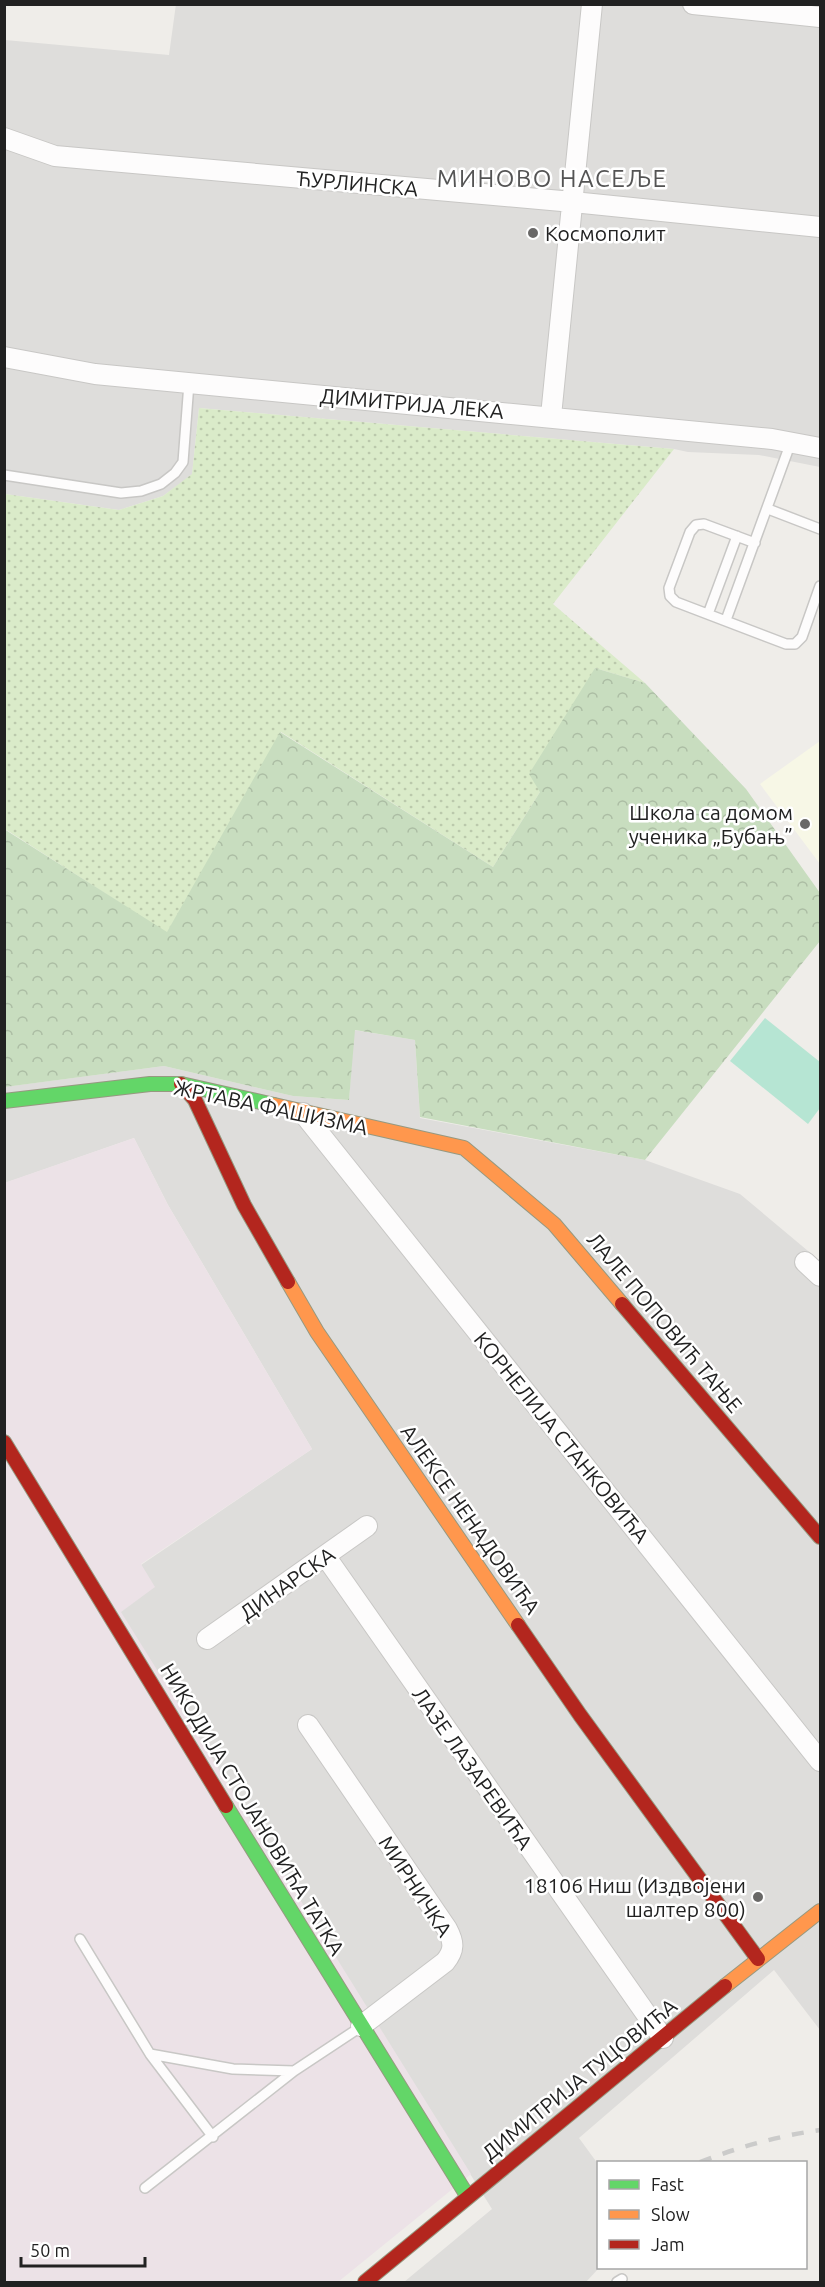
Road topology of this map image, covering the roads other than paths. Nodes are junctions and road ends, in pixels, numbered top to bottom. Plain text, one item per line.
1 (592, 4) edge
2 (693, 4) edge
3 (820, 17) edge
4 (4, 138) edge
5 (573, 202) junction
6 (820, 227) edge
7 (4, 357) edge
8 (189, 383) junction
9 (551, 416) junction
10 (791, 442) junction
11 (820, 448) edge
12 (4, 475) edge
13 (768, 509) junction
14 (820, 529) edge
15 (737, 536) junction
16 (755, 543) junction
17 (820, 586) edge
18 (708, 614) junction
19 (726, 620) junction
20 (181, 1084) junction
21 (4, 1101) edge
22 (303, 1113) junction
23 (464, 1148) joint
24 (805, 1262) dead end
25 (820, 1276) edge
26 (4, 1442) edge
27 (367, 1526) dead end
28 (820, 1537) edge
29 (326, 1557) junction
30 (207, 1639) dead end
31 (308, 1725) dead end
32 (820, 1761) edge
33 (820, 1911) edge
34 (80, 1939) dead end
35 (758, 1959) junction
36 (361, 2026) junction
37 (663, 2038) junction
38 (150, 2054) junction
39 (294, 2071) junction
40 (213, 2137) junction
41 (145, 2188) dead end
42 (468, 2197) junction
43 (365, 2283) edge

1 - 5 street
2 - 3 street
4 - 5 street, ЋУРЛИНСКА
5 - 6 street, ЋУРЛИНСКА
5 - 9 street
7 - 8 street, ДИМИТРИЈА ЛЕКА
8 - 9 street, ДИМИТРИЈА ЛЕКА
8 - 12 lane
9 - 10 street, ДИМИТРИЈА ЛЕКА
10 - 11 street, ДИМИТРИЈА ЛЕКА
10 - 13 lane
13 - 14 lane
13 - 16 lane
15 - 16 lane
15 - 18 lane
15 - 18 lane
16 - 19 lane
17 - 19 lane
18 - 19 lane
20 - 21 street, ЖРТАВА ФАШИЗМА
20 - 22 street, ЖРТАВА ФАШИЗМА
20 - 35 street, АЛЕКСЕ НЕНАДОВИЋА
22 - 23 street, ЖРТАВА ФАШИЗМА
22 - 32 street, КОРНЕЛИЈА СТАНКОВИЋА
23 - 28 street, ЛАЛЕ ПОПОВИЋ ТАЊЕ
24 - 25 street
26 - 36 street, НИКОДИЈА СТОЈАНОВИЋА ТАТКА
27 - 29 street, ДИНАРСКА
29 - 30 street, ДИНАРСКА
29 - 37 street, ЛАЗЕ ЛАЗАРЕВИЋА
31 - 36 street, МИРНИЧКА
33 - 35 street, ДИМИТРИЈА ТУЦОВИЋА
34 - 38 lane
35 - 37 street, ДИМИТРИЈА ТУЦОВИЋА
36 - 39 lane
36 - 42 street, НИКОДИЈА СТОЈАНОВИЋА ТАТКА
37 - 42 street, ДИМИТРИЈА ТУЦОВИЋА
38 - 39 lane
38 - 40 lane
39 - 40 lane
40 - 41 lane
42 - 43 street, ДИМИТРИЈА ТУЦОВИЋА

